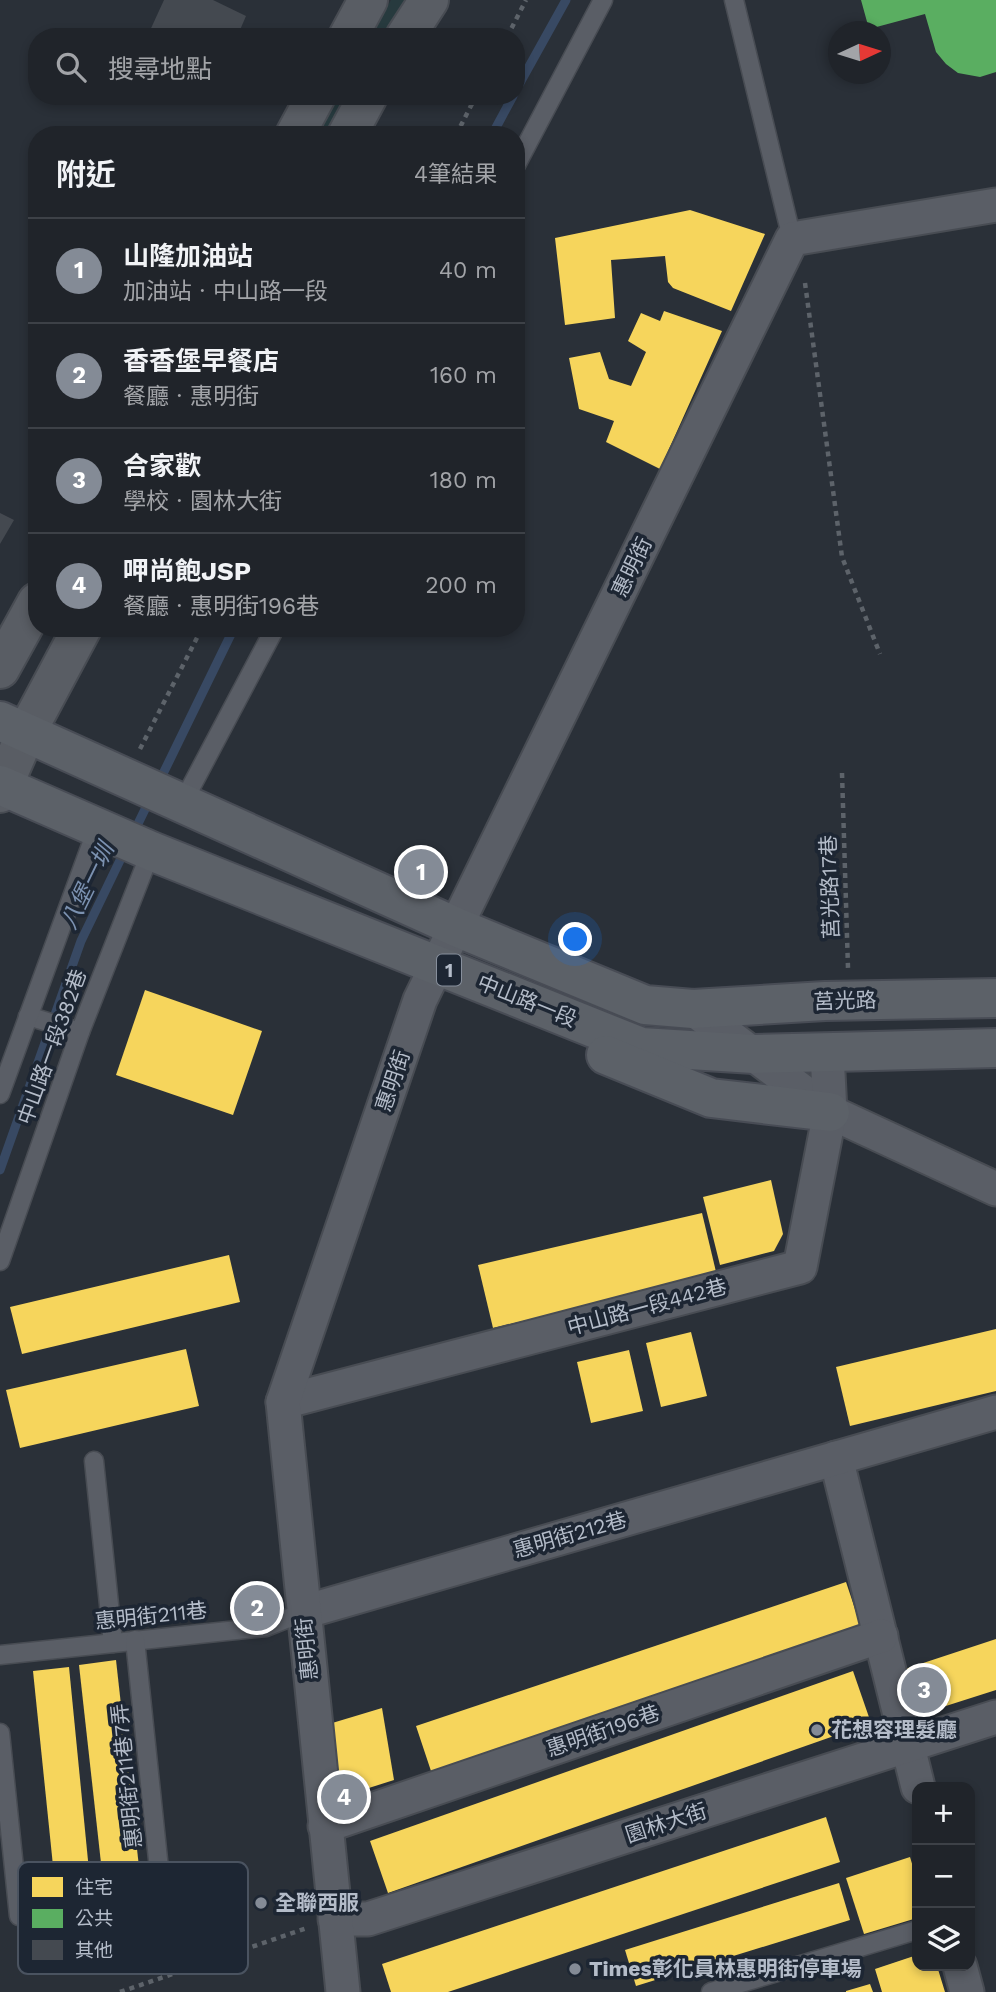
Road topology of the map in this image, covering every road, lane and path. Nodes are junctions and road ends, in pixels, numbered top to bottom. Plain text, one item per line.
1 (368, 0) edge
2 (429, 0) edge
3 (526, 0) edge
4 (603, 0) edge
5 (734, 0) edge
6 (353, 28) edge
7 (411, 28) edge
8 (512, 28) edge
9 (311, 105) edge
10 (363, 105) edge
11 (471, 105) edge
12 (300, 126) edge
13 (352, 126) edge
14 (461, 126) edge
15 (525, 148) edge
16 (996, 205) edge
17 (792, 239) junction
18 (28, 618) edge
19 (76, 637) edge
20 (197, 637) edge
21 (270, 637) edge
22 (880, 654) dead end
23 (0, 669) edge
24 (13, 727) edge
25 (842, 773) dead end
26 (126, 776) junction
27 (1, 788) edge
28 (183, 804) junction
29 (98, 826) junction
30 (151, 851) junction
31 (456, 927) junction
32 (438, 965) junction
33 (996, 998) edge
34 (849, 1000) junction
35 (547, 1009) junction
36 (693, 1009) junction
37 (28, 1016) junction
38 (80, 1031) junction
39 (996, 1048) edge
40 (827, 1052) junction
41 (754, 1054) junction
42 (0, 1094) edge
43 (830, 1112) junction
44 (996, 1189) edge
45 (0, 1261) edge
46 (283, 1402) junction
47 (996, 1412) edge
48 (836, 1458) junction
49 (94, 1461) dead end
50 (303, 1612) junction
51 (881, 1636) junction
52 (135, 1640) junction
53 (113, 1643) junction
54 (0, 1655) edge
55 (996, 1717) edge
56 (0, 1734) edge
57 (908, 1745) junction
58 (917, 1782) edge
59 (325, 1826) junction
60 (158, 1862) edge
61 (18, 1906) edge
62 (335, 1919) junction
63 (912, 1932) edge
64 (248, 1949) edge
65 (961, 1971) edge
66 (173, 1974) edge
67 (120, 1992) edge
68 (342, 1992) edge
69 (711, 1992) edge
70 (967, 1992) edge

1 - 6 main road
2 - 7 main road
3 - 8 path
4 - 15 lane
5 - 17 lane
9 - 12 main road
10 - 13 main road
11 - 14 path
16 - 17 street
17 - 22 path
17 - 31 street, 惠明街
18 - 23 main road
19 - 24 main road
20 - 26 path
21 - 28 lane
24 - 26 main road, 1
24 - 27 main road
25 - 34 path, 莒光路17巷
26 - 28 main road, 1
27 - 29 main road, 1
28 - 31 main road, 中山路一段 / 1
29 - 30 main road, 1
29 - 37 lane
30 - 32 main road, 中山路一段 / 1
30 - 38 lane, 中山路一段382巷
31 - 32 street, 惠明街
31 - 36 main road, 中山路一段 / 1
32 - 35 main road, 中山路一段 / 1
32 - 46 street, 惠明街
33 - 34 main road, 莒光路 / 1
34 - 36 main road, 莒光路 / 1
35 - 41 main road, 中山路一段 / 1
35 - 43 main road
36 - 41 street
37 - 38 lane
37 - 42 lane
38 - 45 lane, 中山路一段382巷
39 - 40 main road, 1
40 - 41 main road, 1
40 - 43 street, 中山路一段442巷
41 - 43 street
43 - 44 street
43 - 46 street, 中山路一段442巷
46 - 50 street, 惠明街
47 - 48 street, 惠明街212巷
48 - 50 street, 惠明街212巷
48 - 51 street
49 - 53 lane
50 - 52 lane, 惠明街211巷
50 - 59 street, 惠明街
51 - 57 street
51 - 59 street, 惠明街196巷
52 - 53 lane, 惠明街211巷
52 - 60 lane, 惠明街211巷7弄
53 - 54 lane, 惠明街211巷
55 - 57 street, 園林大街
56 - 61 lane, 惠明街211巷7弄
57 - 58 street
57 - 62 street, 園林大街
59 - 62 street, 惠明街
62 - 64 path
62 - 68 street, 惠明街
63 - 69 lane
65 - 70 street
66 - 67 path

